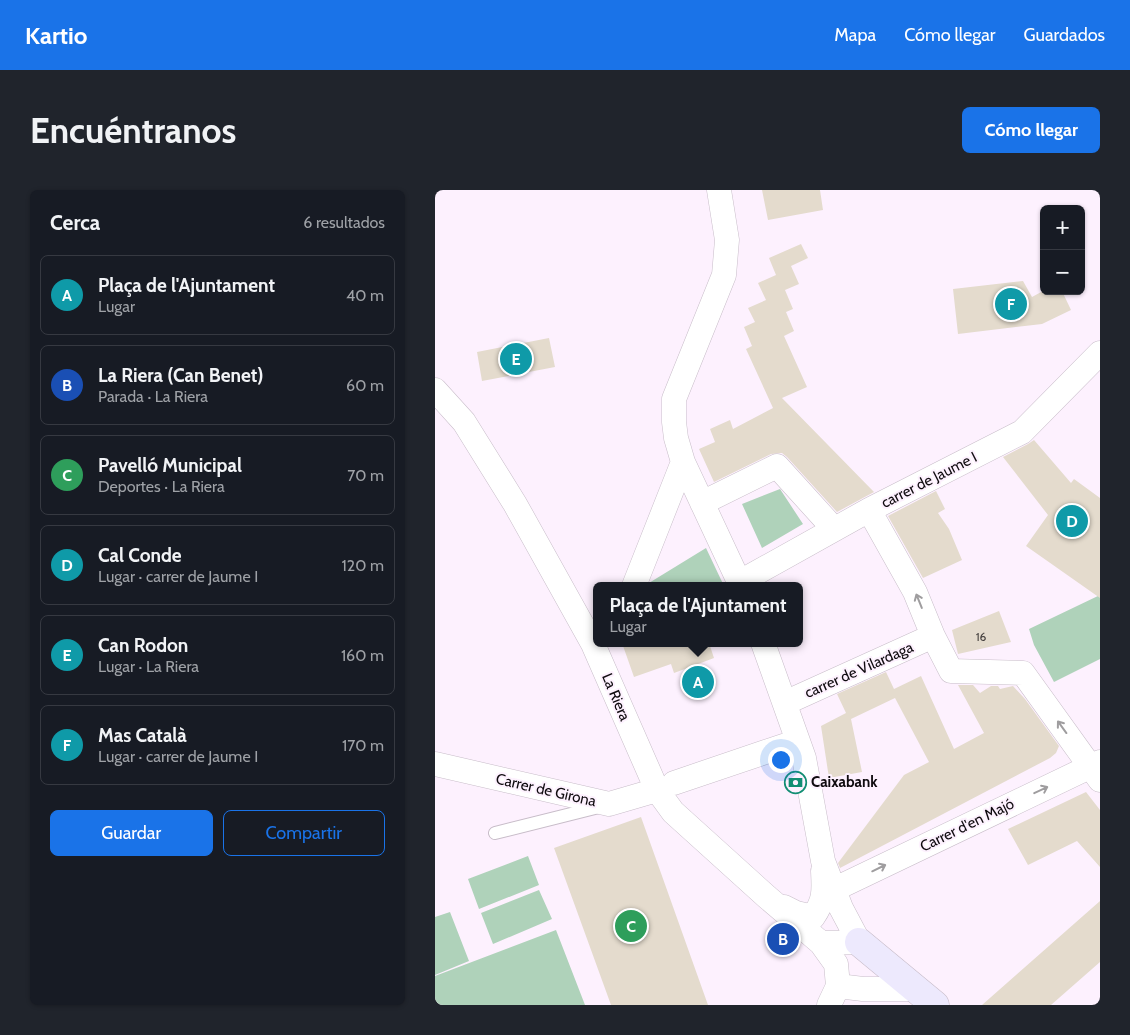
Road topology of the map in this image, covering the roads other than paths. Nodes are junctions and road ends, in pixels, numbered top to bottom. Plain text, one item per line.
1 (719, 190) edge
2 (1100, 352) edge
3 (435, 390) edge
4 (683, 462) junction
5 (702, 503) junction
6 (869, 510) junction
7 (834, 529) junction
8 (636, 582) edge
9 (739, 582) edge
10 (743, 582) edge
11 (933, 636) junction
12 (593, 639) edge
13 (597, 647) edge
14 (764, 647) edge
15 (785, 703) junction
16 (798, 741) junction
17 (435, 764) edge
18 (1097, 769) edge
19 (666, 787) junction
20 (609, 804) junction
21 (495, 833) dead end
22 (823, 861) junction
23 (835, 889) junction
24 (767, 897) junction
25 (859, 942) junction
26 (821, 943) junction
27 (884, 963) junction
28 (863, 989) junction
29 (833, 996) edge
30 (926, 997) edge

1 - 4 street
2 - 6 street, carrer de Jaume I
3 - 12 street, La Riera
4 - 5 street
4 - 8 street
5 - 7 street
5 - 9 street
6 - 7 street, carrer de Jaume I
11 -> 6 street
7 - 10 street, carrer de Jaume I
11 - 15 street, carrer de Vilardaga
18 -> 11 street
13 - 19 street, La Riera
14 - 15 street
15 - 16 street
16 - 19 street, Carrer de Girona
16 - 22 street
17 - 20 street, Carrer de Girona
23 -> 18 street, Carrer d'en Majó
19 - 20 street, Carrer de Girona
19 - 24 street, La Riera
20 - 21 lane
22 - 23 street
22 - 24 street
23 - 25 street
24 - 26 street, La Riera
25 - 26 street
25 - 27 street
26 - 29 street, La Riera
27 - 28 street
27 - 30 street
28 - 29 street
28 - 30 street

